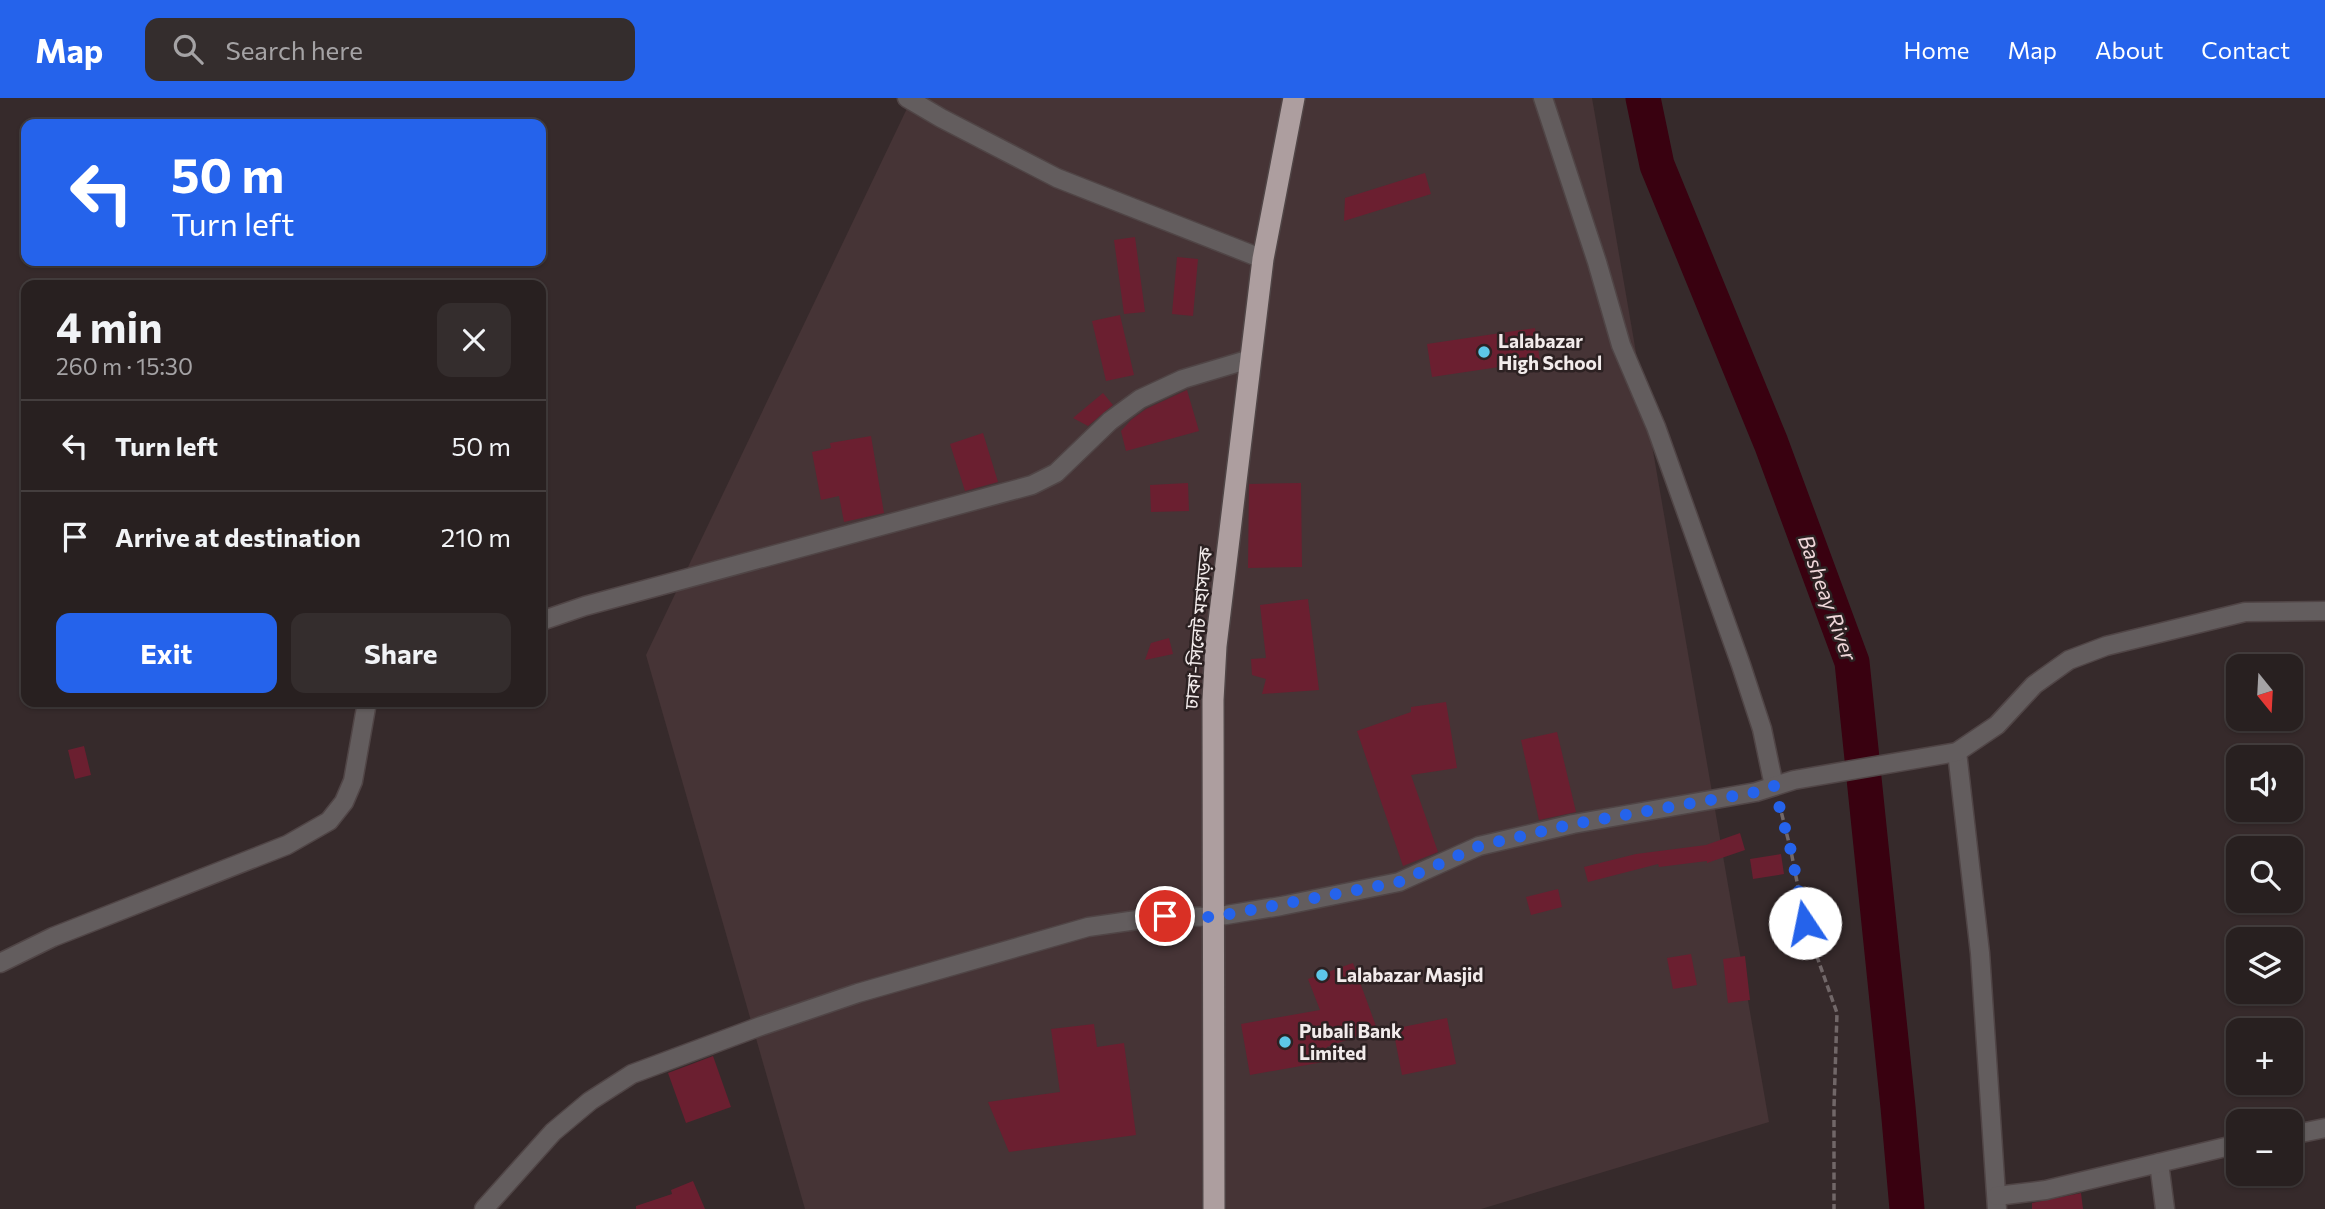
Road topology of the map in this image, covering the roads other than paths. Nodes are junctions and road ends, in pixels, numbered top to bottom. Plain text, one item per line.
1 (907, 98) edge
2 (1294, 98) edge
3 (1543, 98) edge
4 (1263, 259) junction
5 (1250, 359) junction
6 (2325, 611) edge
7 (546, 619) edge
8 (366, 707) edge
9 (1957, 752) junction
10 (1774, 786) junction
11 (1214, 917) junction
12 (0, 963) edge
13 (2325, 1128) edge
14 (2303, 1133) edge
15 (2226, 1147) edge
16 (2159, 1163) junction
17 (1997, 1203) edge
18 (484, 1209) edge
19 (1214, 1209) edge
20 (2165, 1209) edge

1 - 4 street
2 - 4 highway, ঢাকা-সিলেট মহাসড়ক
3 - 10 street
4 - 5 highway, ঢাকা-সিলেট মহাসড়ক
5 - 7 street
5 - 11 highway, ঢাকা-সিলেট মহাসড়ক
6 - 9 street
8 - 12 street
9 - 10 street
9 - 17 street
10 - 11 street
11 - 18 street
11 - 19 highway, ঢাকা-সিলেট মহাসড়ক
13 - 14 street
15 - 16 street
16 - 17 street
16 - 20 street

